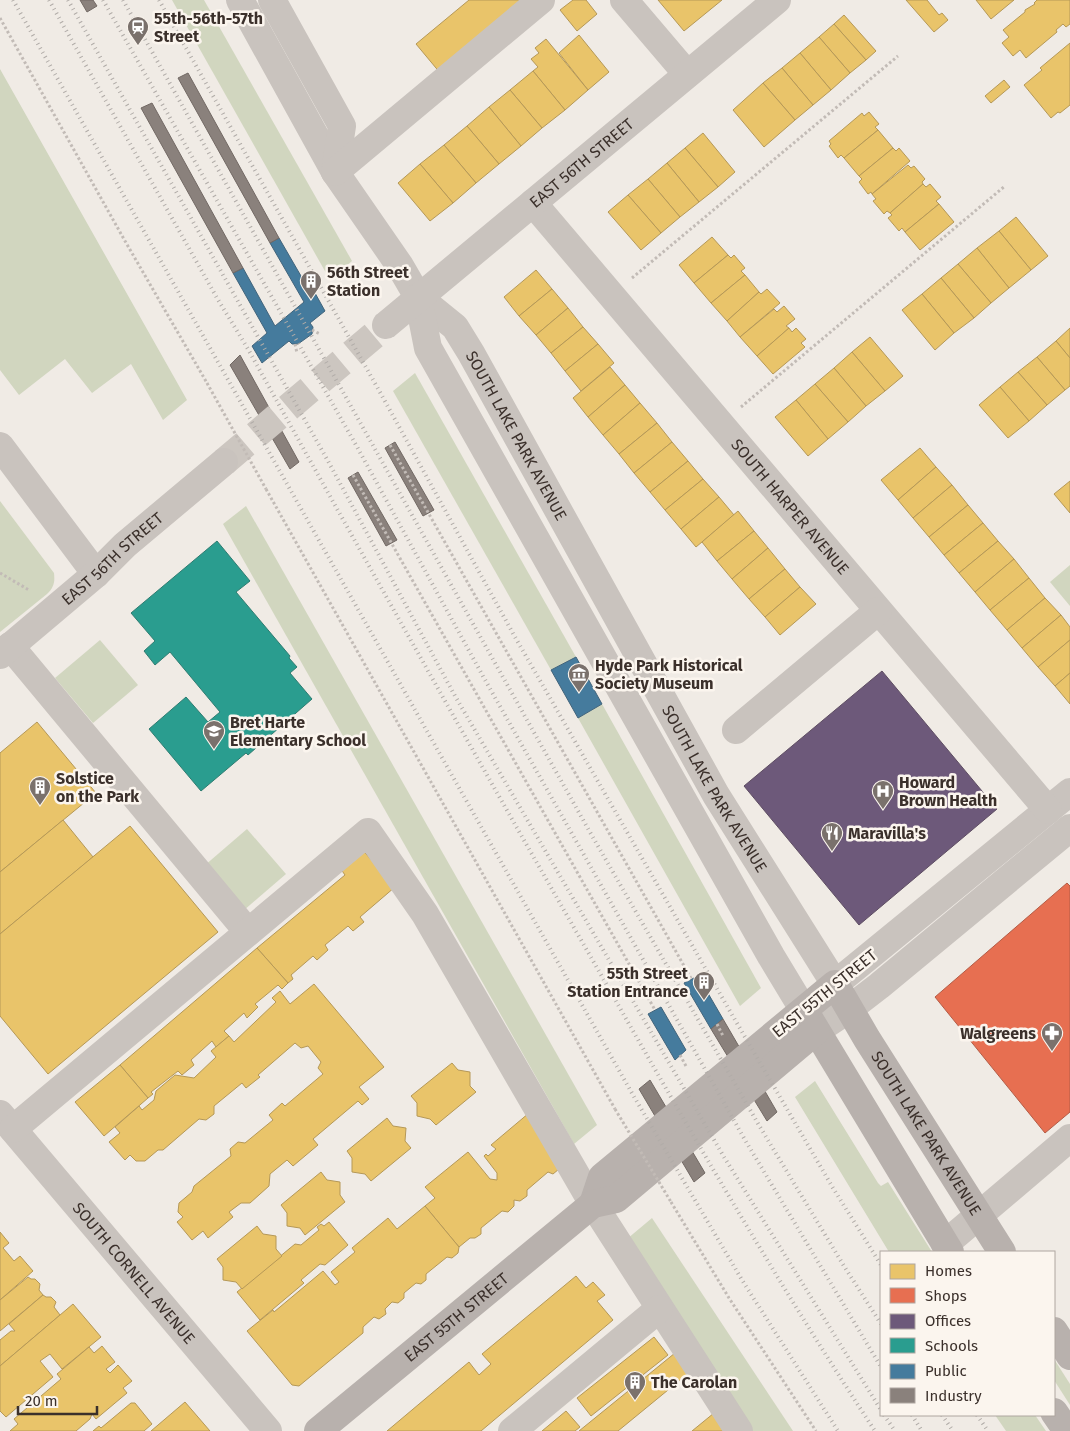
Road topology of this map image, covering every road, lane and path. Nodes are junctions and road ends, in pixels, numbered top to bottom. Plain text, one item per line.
1 (240, 0) edge
2 (272, 0) edge
3 (541, 0) edge
4 (624, 0) edge
5 (777, 0) edge
6 (0, 18) edge
7 (898, 56) dead end
8 (687, 74) junction
9 (335, 172) junction
10 (1005, 186) dead end
11 (533, 203) junction
12 (632, 278) dead end
13 (418, 297) junction
14 (386, 325) tunnel mouth
15 (312, 330) dead end
16 (320, 334) dead end
17 (295, 344) dead end
18 (297, 353) dead end
19 (740, 407) dead end
20 (390, 445) dead end
21 (0, 446) edge
22 (224, 462) tunnel mouth
23 (353, 475) dead end
24 (0, 573) edge
25 (96, 574) junction
26 (29, 590) dead end
27 (878, 611) junction
28 (5, 650) edge
29 (736, 730) dead end
30 (1070, 792) edge
31 (1048, 810) junction
32 (1070, 828) edge
33 (248, 932) junction
34 (692, 980) dead end
35 (834, 984) junction
36 (850, 1009) junction
37 (655, 1010) dead end
38 (810, 1020) junction
39 (717, 1024) dead end
40 (723, 1036) dead end
41 (680, 1055) dead end
42 (687, 1068) dead end
43 (6, 1121) edge
44 (1070, 1138) edge
45 (593, 1204) junction
46 (978, 1216) junction
47 (948, 1248) edge
48 (1001, 1251) edge
49 (659, 1309) junction
50 (1055, 1333) edge
51 (1070, 1356) edge
52 (1055, 1414) edge
53 (268, 1431) edge
54 (318, 1431) edge
55 (512, 1431) edge
56 (739, 1431) edge
57 (816, 1431) edge
58 (1066, 1431) edge

1 - 9 street, SOUTH LAKE PARK AVENUE
2 - 9 street
3 - 9 street
4 - 8 street
5 - 8 street, EAST 56TH STREET
6 - 57 path, bridge
7 - 12 path
8 - 11 street, EAST 56TH STREET
9 - 13 street, SOUTH LAKE PARK AVENUE
10 - 19 path
11 - 13 street, EAST 56TH STREET
11 - 27 street, SOUTH HARPER AVENUE
13 - 14 street, EAST 56TH STREET
13 - 35 street, SOUTH LAKE PARK AVENUE
13 - 38 street, SOUTH LAKE PARK AVENUE
15 - 16 path
17 - 18 path
20 - 34 path
21 - 25 street
22 - 25 street, EAST 56TH STREET
23 - 37 path
24 - 26 path
25 - 28 street, EAST 56TH STREET
27 - 29 street
27 - 31 street, SOUTH HARPER AVENUE
28 - 33 street
30 - 31 street, EAST 55TH STREET
31 - 35 street, EAST 55TH STREET
32 - 36 street, EAST 55TH STREET
33 - 43 street
33 - 45 street
35 - 36 main road, SOUTH LAKE PARK AVENUE
35 - 38 main road, EAST 55TH STREET
36 - 38 street, EAST 55TH STREET
36 - 46 main road, SOUTH LAKE PARK AVENUE
38 - 45 main road, EAST 55TH STREET
38 - 47 main road, SOUTH LAKE PARK AVENUE
39 - 40 path
41 - 42 path
43 - 53 street, SOUTH CORNELL AVENUE
44 - 46 street
45 - 49 street
45 - 54 main road, EAST 55TH STREET
46 - 47 street
46 - 48 main road, SOUTH LAKE PARK AVENUE
49 - 55 street
49 - 56 street
50 - 51 main road
52 - 58 main road

